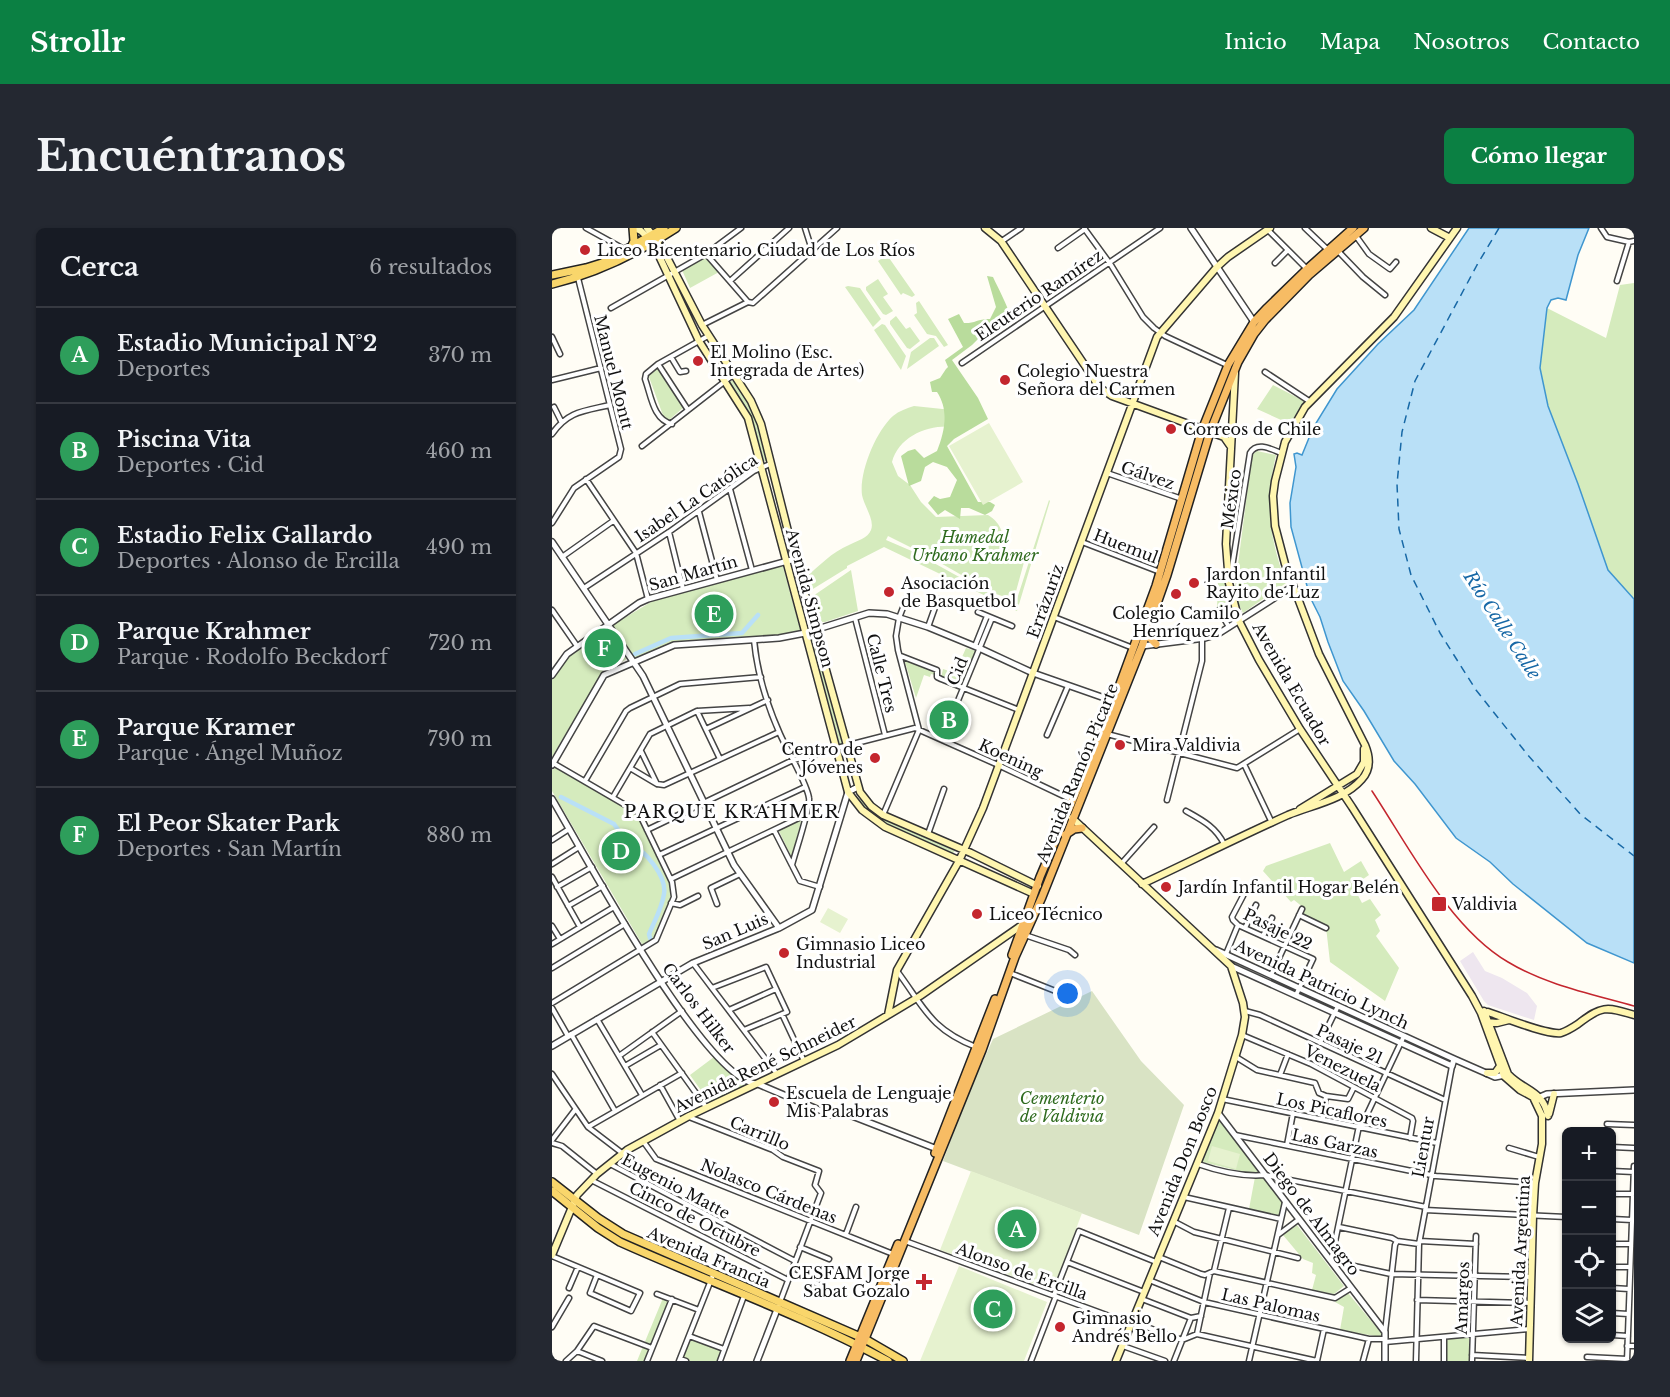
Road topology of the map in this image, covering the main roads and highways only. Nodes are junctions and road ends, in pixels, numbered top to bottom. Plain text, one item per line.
1 (634, 228) edge
2 (647, 228) edge
3 (664, 228) edge
4 (676, 228) edge
5 (985, 228) edge
6 (1365, 228) edge
7 (1431, 228) edge
8 (1457, 228) edge
9 (1269, 229) edge
10 (1355, 232) edge
11 (1450, 238) junction
12 (653, 239) junction
13 (629, 249) junction
14 (671, 272) junction
15 (552, 274) edge
16 (577, 274) junction
17 (552, 284) edge
18 (1232, 367) junction
19 (1131, 403) junction
20 (1206, 431) junction
21 (1233, 432) junction
22 (1224, 437) junction
23 (1231, 448) junction
24 (1148, 631) junction
25 (1156, 644) road end
26 (1142, 645) junction
27 (1133, 650) junction
28 (1361, 737) junction
29 (1338, 786) junction
30 (1354, 786) junction
31 (1343, 794) junction
32 (1072, 800) junction
33 (1352, 807) junction
34 (1297, 812) junction
35 (1072, 818) junction
36 (1082, 828) junction
37 (1065, 835) junction
38 (964, 850) junction
39 (960, 859) junction
40 (1142, 884) junction
41 (1038, 886) junction
42 (1034, 894) junction
43 (1039, 903) junction
44 (1023, 925) junction
45 (1211, 948) joint
46 (1444, 951) junction
47 (1229, 956) road end
48 (1231, 966) junction
49 (1634, 1014) edge
50 (888, 1015) junction
51 (1484, 1017) junction
52 (1513, 1021) junction
53 (1497, 1023) junction
54 (1492, 1033) junction
55 (979, 1048) junction
56 (1500, 1066) junction
57 (1487, 1073) road end
58 (1506, 1075) junction
59 (1554, 1094) road end
60 (1537, 1098) junction
61 (1548, 1116) junction
62 (1542, 1144) junction
63 (552, 1182) edge
64 (552, 1191) edge
65 (572, 1204) junction
66 (552, 1255) edge
67 (712, 1278) junction
68 (747, 1293) junction
69 (779, 1305) junction
70 (816, 1317) junction
71 (809, 1322) junction
72 (861, 1342) junction
73 (1529, 1359) edge
74 (850, 1361) edge
75 (856, 1361) edge
76 (888, 1361) edge
77 (903, 1361) edge
78 (1116, 1361) edge

1 - 12 main road, Avenida Simpson
1 - 13 main road
2 - 12 main road, Avenida Simpson
3 - 12 main road
4 - 12 main road
5 - 19 main road
6 - 10 highway, Avenida Ramón Picarte
7 - 11 main road
8 - 11 main road
9 - 19 main road, Errázuriz
10 - 18 highway, Avenida Ramón Picarte
10 - 18 highway, Avenida Ramón Picarte
11 - 28 main road
12 - 13 main road
12 - 14 main road, Avenida Simpson
12 - 16 main road
13 - 16 main road
14 - 38 main road, Avenida Simpson
14 - 39 main road, Avenida Simpson
15 - 16 main road
16 - 17 main road
18 - 20 highway, Avenida Ramón Picarte
18 - 21 main road, Avenida Ecuador
19 - 20 main road
19 - 38 main road, Errázuriz
20 - 22 main road
20 - 24 highway, Avenida Ramón Picarte
20 - 27 highway, Avenida Ramón Picarte
21 - 22 main road
21 - 23 main road, Avenida Ecuador
22 - 23 main road
23 - 29 main road, Avenida Ecuador
24 - 25 highway
24 - 26 highway, Avenida Ramón Picarte
26 - 27 highway
26 - 35 highway, Avenida Ramón Picarte
27 - 32 highway, Avenida Ramón Picarte
28 - 29 main road
28 - 30 main road
29 - 31 main road, Avenida Ecuador
29 - 34 main road
30 - 31 main road
30 - 33 main road
31 - 33 main road, Avenida Ecuador
31 - 34 main road
32 - 35 highway
32 - 41 highway, Avenida Ramón Picarte
33 - 46 main road
34 - 40 main road
35 - 36 main road
35 - 37 highway, Avenida Ramón Picarte
36 - 37 highway
36 - 40 main road
37 - 43 highway, Avenida Ramón Picarte
38 - 39 main road, Errázuriz
38 - 41 main road, Avenida Simpson
39 - 42 main road, Avenida Simpson
39 - 50 main road, Errázuriz
40 - 45 main road, Avenida Patricio Lynch
41 - 42 highway, Avenida Ramón Picarte
41 - 43 highway
42 - 44 highway, Avenida Ramón Picarte
43 - 55 highway, Avenida Ramón Picarte
44 - 50 main road, Avenida René Schneider
44 - 55 highway, Avenida Ramón Picarte
45 - 48 main road, Avenida Don Bosco
46 - 51 main road
46 - 51 main road
47 - 48 main road, Avenida Don Bosco
48 - 78 main road, Avenida Don Bosco
49 - 52 main road
50 - 65 main road, Avenida René Schneider
51 - 52 main road
51 - 53 main road
51 - 54 main road
51 - 56 main road
52 - 53 main road
53 - 54 main road
54 - 58 main road
55 - 72 highway, Avenida Ramón Picarte
55 - 72 highway, Avenida Ramón Picarte
56 - 57 main road
56 - 58 main road
58 - 60 main road
59 - 61 main road, Avenida Argentina
60 - 61 main road
60 - 62 main road, Avenida Argentina
61 - 62 main road, Avenida Argentina
62 - 73 main road, Avenida Argentina
63 - 65 main road, Avenida Francia
64 - 65 main road, Avenida Francia
65 - 66 main road, Avenida René Schneider
65 - 67 main road, Avenida Francia
67 - 68 main road, Avenida Francia
67 - 68 main road, Avenida Francia
68 - 69 main road, Avenida Francia
69 - 70 main road, Avenida Francia
69 - 71 main road, Avenida Francia
70 - 71 main road
70 - 72 main road, Avenida Francia
71 - 72 main road, Avenida Francia
72 - 74 highway, Avenida Ramón Picarte
72 - 75 highway, Avenida Ramón Picarte
72 - 76 main road
72 - 77 main road

